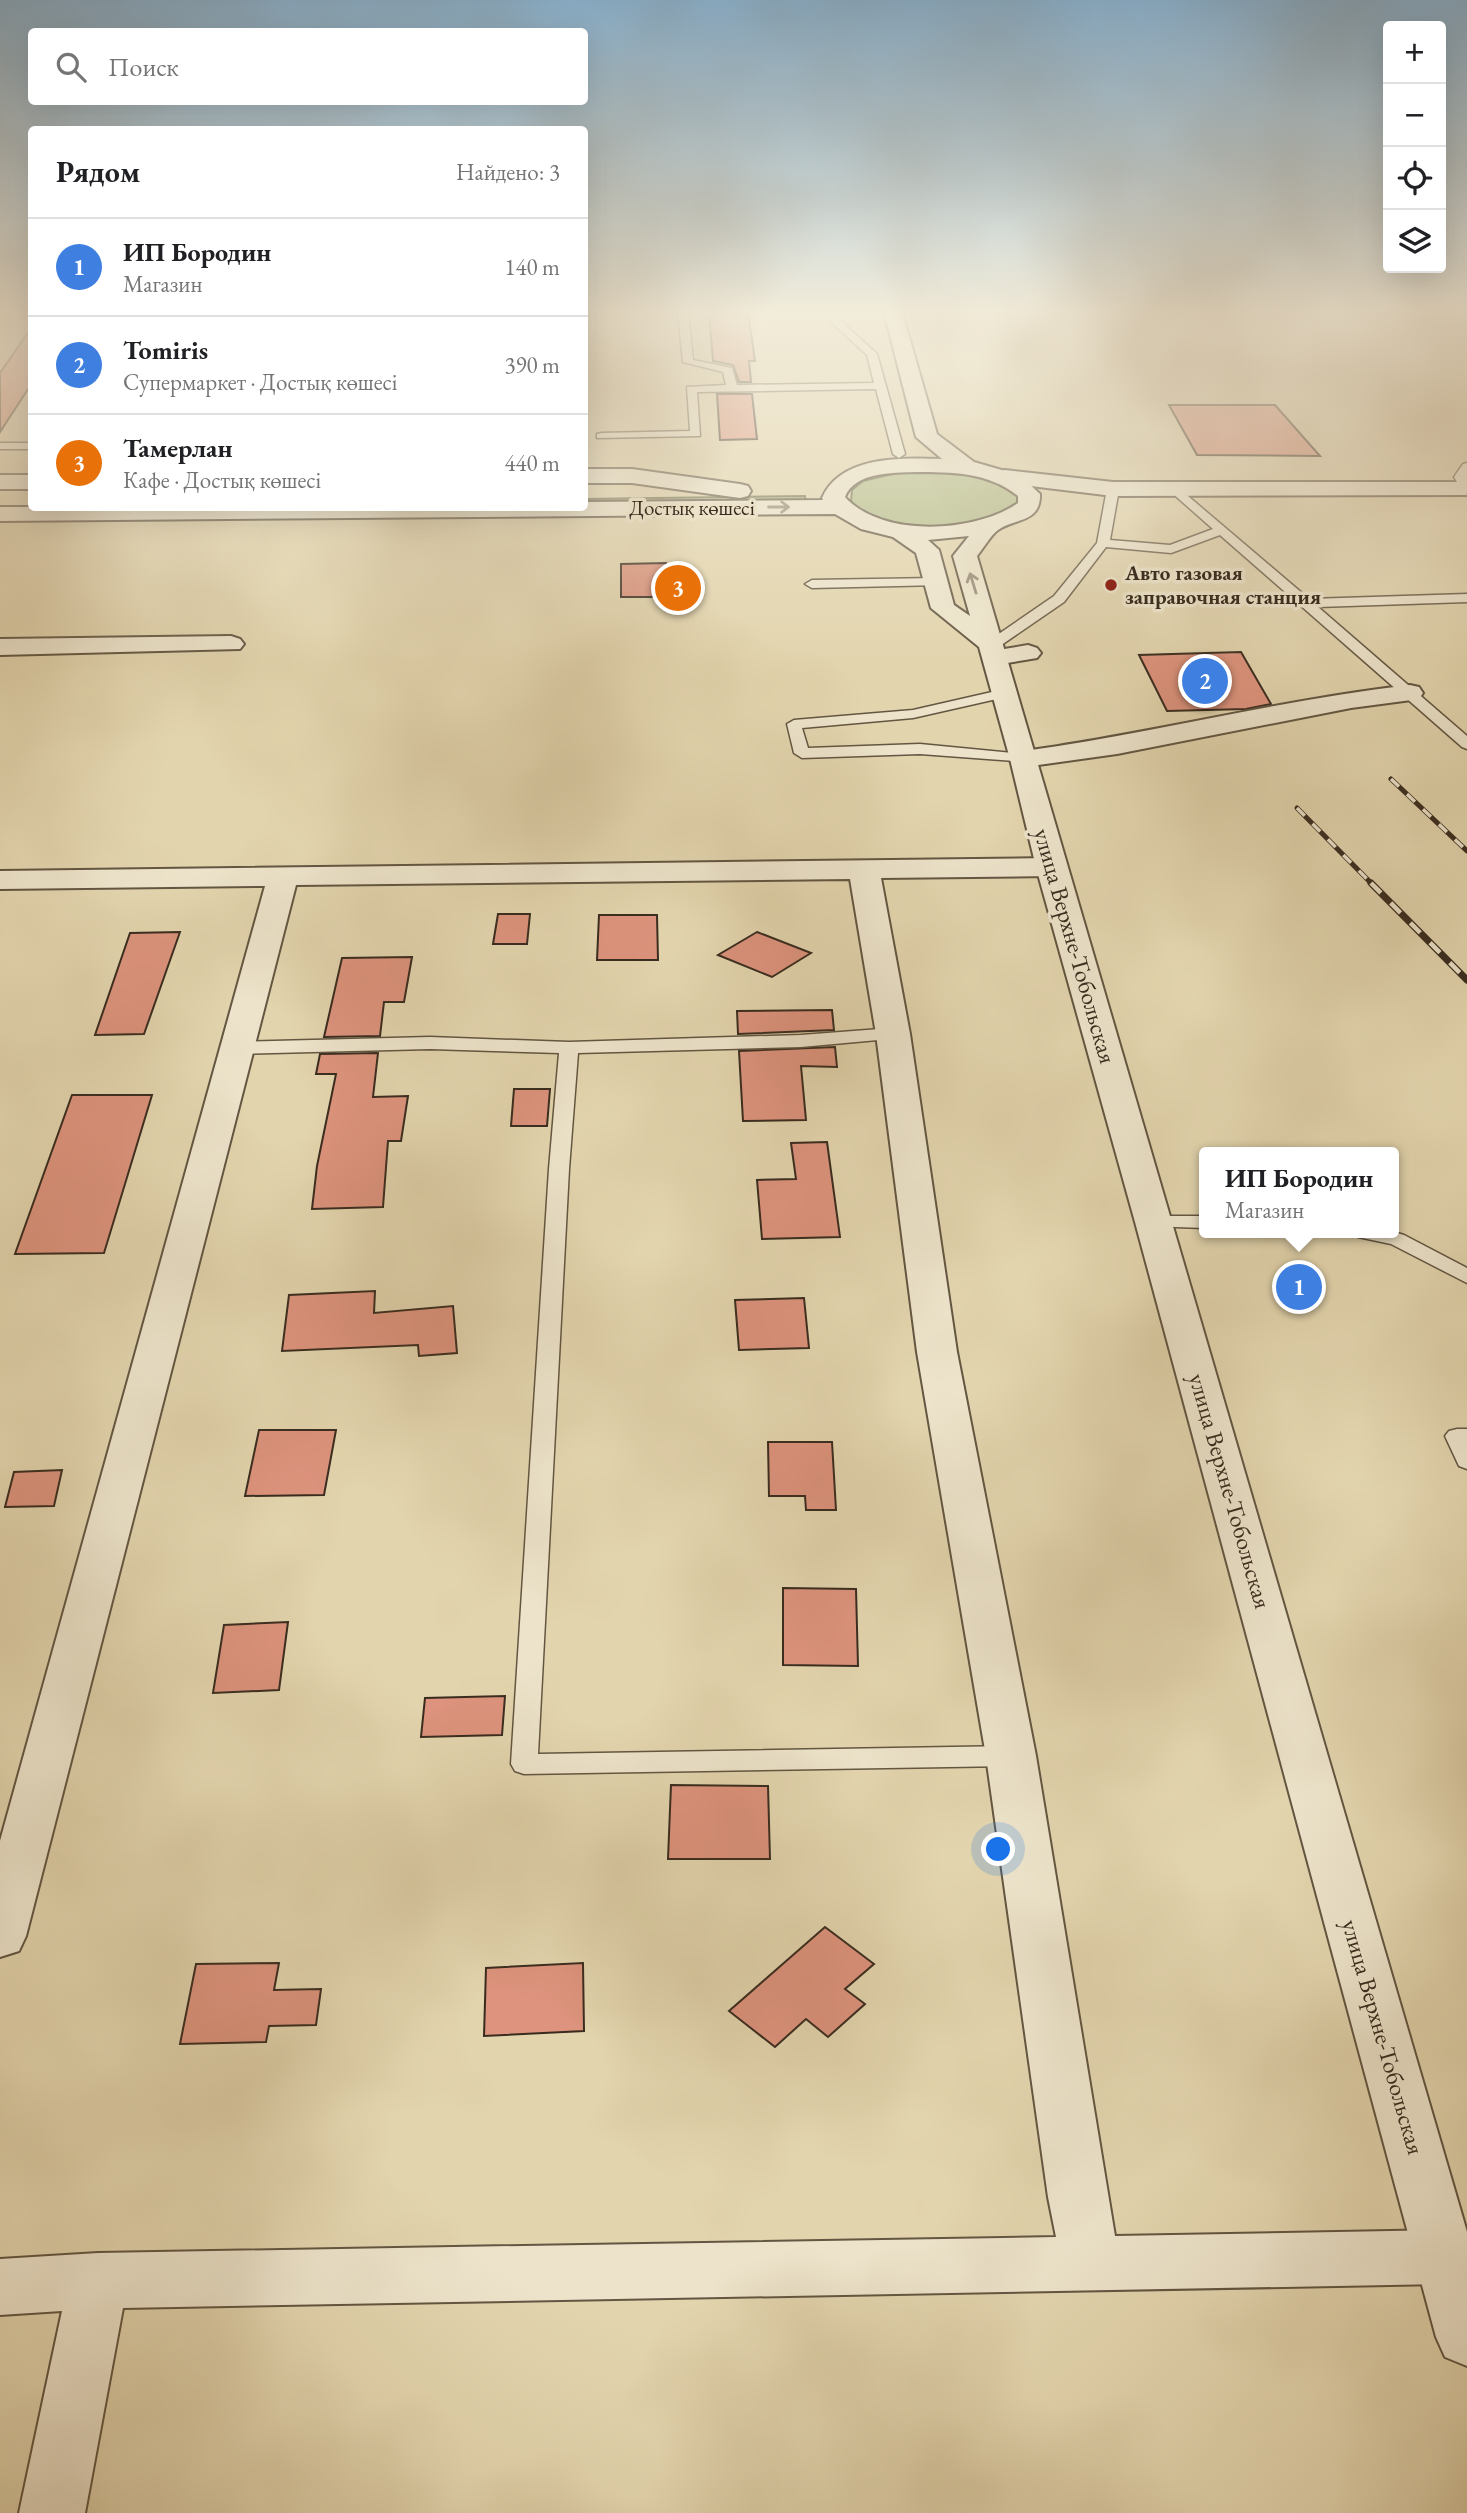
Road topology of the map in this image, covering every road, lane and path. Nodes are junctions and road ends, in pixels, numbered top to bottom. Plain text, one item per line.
1 (695, 429) edge
2 (892, 429) edge
3 (924, 429) edge
4 (601, 436) dead end
5 (928, 438) junction
6 (0, 446) edge
7 (28, 446) edge
8 (899, 454) junction
9 (967, 467) junction
10 (860, 473) junction
11 (588, 476) edge
12 (1012, 481) junction
13 (0, 482) edge
14 (28, 482) edge
15 (1466, 482) edge
16 (1113, 489) junction
17 (1175, 489) junction
18 (740, 491) junction
19 (588, 492) edge
20 (0, 498) edge
21 (28, 498) edge
22 (836, 498) junction
23 (588, 503) edge
24 (157, 511) edge
25 (0, 514) edge
26 (1020, 515) junction
27 (988, 527) junction
28 (898, 529) junction
29 (1222, 530) junction
30 (1103, 544) junction
31 (936, 582) junction
32 (812, 584) dead end
33 (1467, 598) edge
34 (1305, 603) junction
35 (231, 644) dead end
36 (0, 647) edge
37 (1005, 662) junction
38 (1410, 692) junction
39 (1467, 744) edge
40 (1024, 759) junction
41 (1051, 867) junction
42 (864, 869) junction
43 (283, 877) junction
44 (0, 880) edge
45 (893, 1034) junction
46 (239, 1048) junction
47 (569, 1048) junction
48 (1154, 1222) junction
49 (1199, 1222) edge
50 (1392, 1238) edge
51 (1467, 1277) edge
52 (1467, 1436) edge
53 (1467, 1461) edge
54 (1012, 1756) junction
55 (0, 1936) edge
56 (1444, 2258) junction
57 (1091, 2264) junction
58 (98, 2281) junction
59 (0, 2287) edge
60 (1467, 2337) edge
61 (52, 2513) edge

1 - 4 lane
2 - 8 lane
3 - 5 street
5 - 8 street
5 - 9 street
6 - 7 lane
8 - 10 street
9 - 10 street
9 - 12 street
10 - 22 street
11 - 18 street
12 - 16 street
12 - 26 street
13 - 14 street
15 - 17 street
16 - 17 street
16 - 26 street
16 - 30 lane
17 - 29 lane
18 - 19 street, Достық көшесі
18 - 22 street, Достық көшесі
20 - 21 street
23 -> 22 street, Достық көшесі
22 - 28 street
25 -> 24 street, Достық көшесі
26 - 27 street
27 - 28 street
37 -> 27 street, улица Верхне-Тобольская
28 - 31 street
29 - 30 lane
29 - 34 lane
30 - 37 lane
31 - 32 lane
31 - 37 street
33 - 34 lane
34 - 38 lane
35 - 36 street
37 - 40 street, улица Верхне-Тобольская
37 - 40 lane
38 - 39 lane
38 - 40 street
40 - 41 street, улица Верхне-Тобольская
41 - 42 street
41 - 48 street, улица Верхне-Тобольская
42 - 43 street
42 - 45 street
43 - 44 street
43 - 46 street
45 - 47 lane
45 - 54 street
46 - 47 lane
46 - 55 street
47 - 54 lane
48 - 49 lane
48 - 56 street, улица Верхне-Тобольская
50 - 51 lane
52 - 53 lane
54 - 57 street
56 - 57 street
56 - 60 street, улица Верхне-Тобольская
57 - 58 street
58 - 59 street
58 - 61 street

